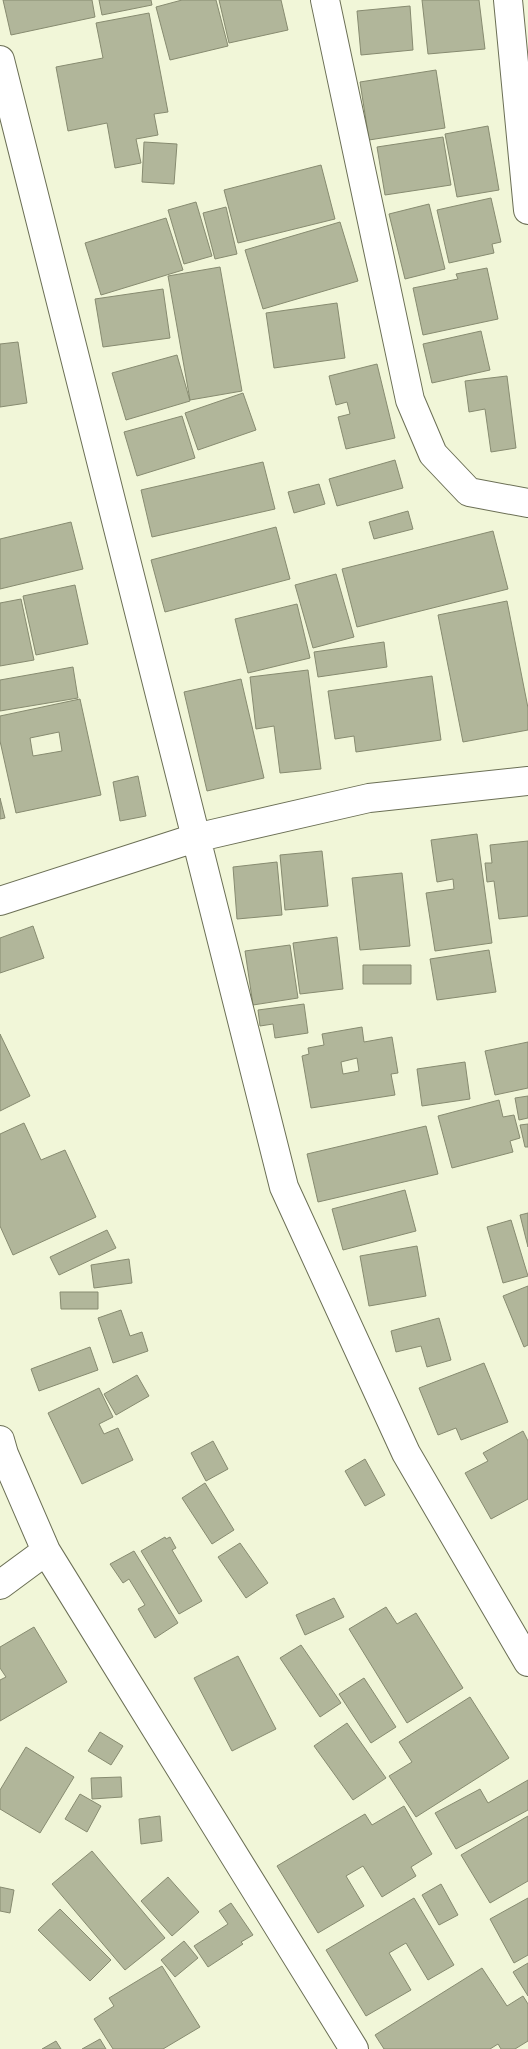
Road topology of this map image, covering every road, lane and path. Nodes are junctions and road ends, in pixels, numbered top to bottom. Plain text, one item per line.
1 (325, 0) edge
2 (508, 0) edge
3 (0, 60) edge
4 (528, 210) edge
5 (528, 503) edge
6 (528, 781) edge
7 (195, 838) junction
8 (0, 901) edge
9 (0, 1440) edge
10 (46, 1551) junction
11 (0, 1585) edge
12 (528, 1662) edge
13 (354, 2049) edge

1 - 5 street
2 - 4 street
3 - 7 street
6 - 7 street
7 - 8 street
7 - 12 street
9 - 10 street
10 - 11 street
10 - 13 street

